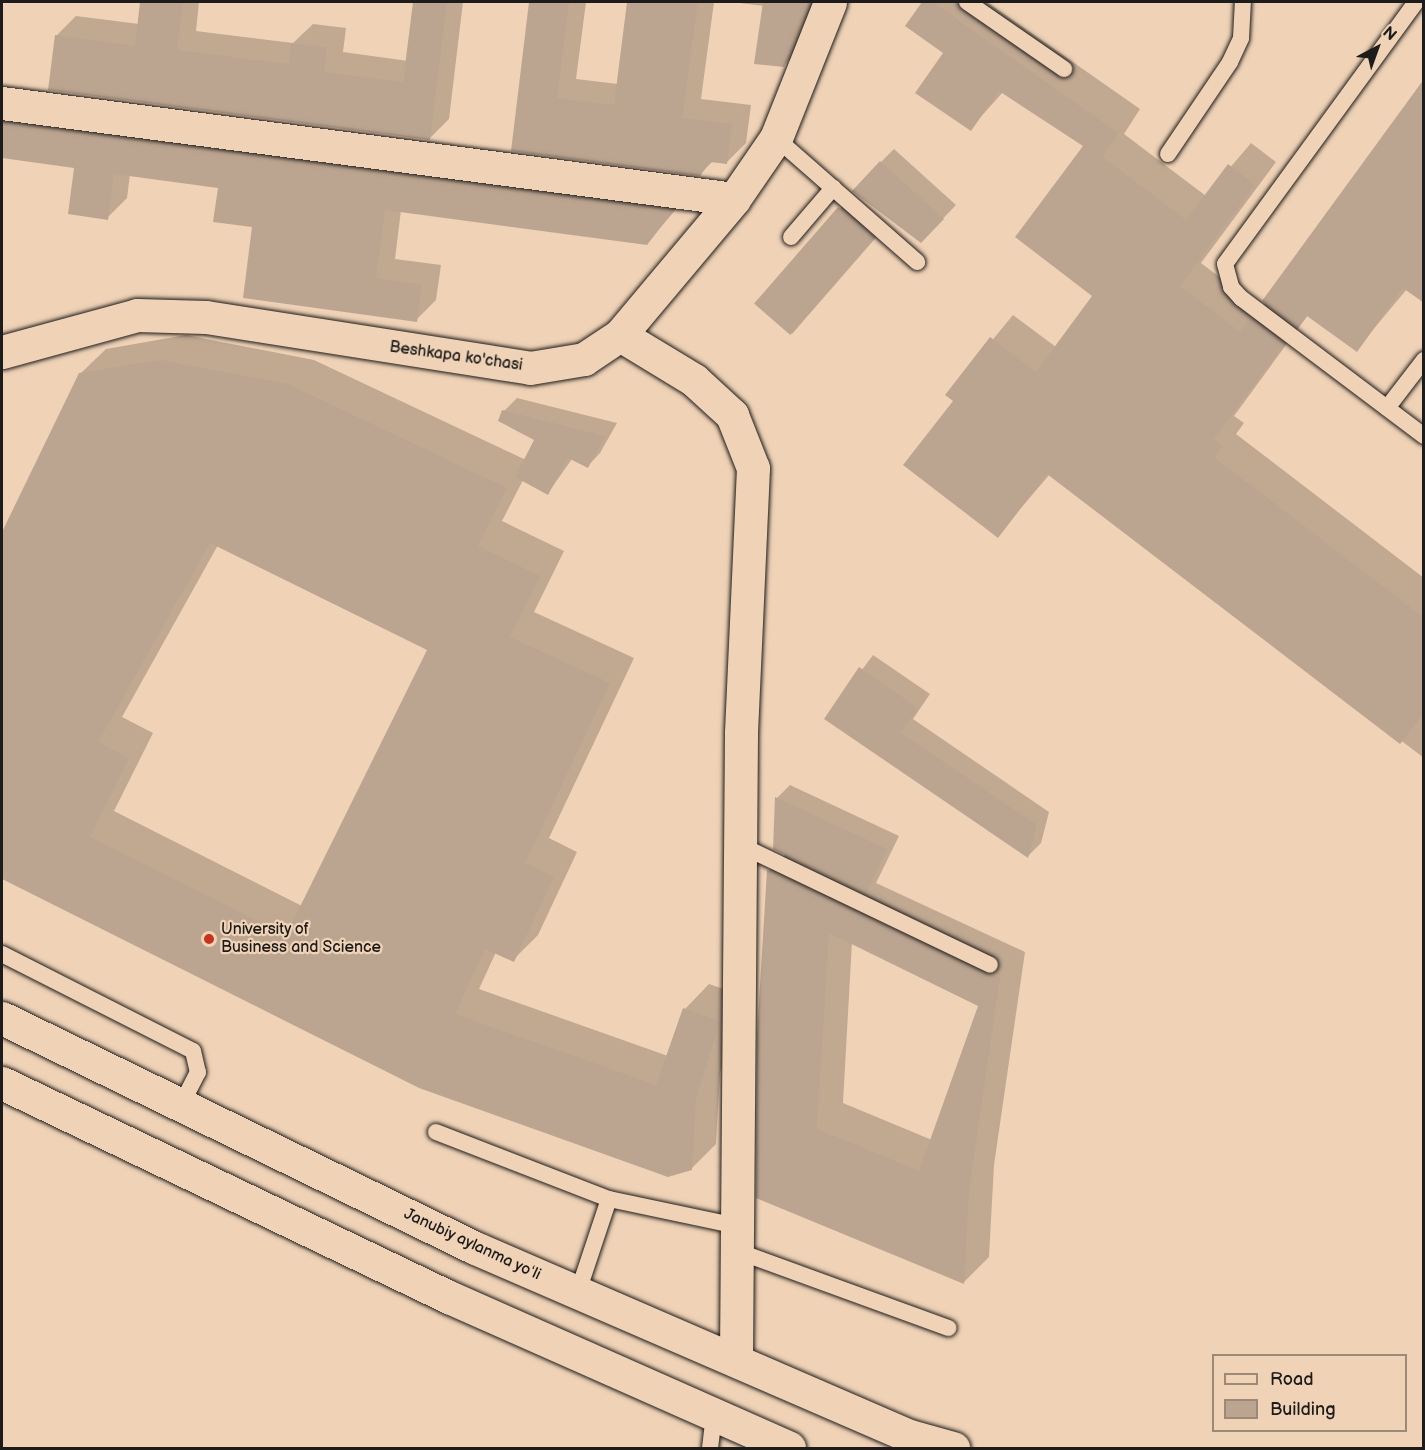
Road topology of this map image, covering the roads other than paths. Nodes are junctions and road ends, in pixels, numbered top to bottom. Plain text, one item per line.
1 (830, 2) edge
2 (966, 2) edge
3 (1243, 2) edge
4 (1416, 2) edge
5 (1064, 69) dead end
6 (2, 103) edge
7 (776, 138) junction
8 (1168, 154) dead end
9 (833, 188) junction
10 (734, 198) junction
11 (792, 237) dead end
12 (917, 262) dead end
13 (620, 334) junction
14 (2, 352) edge
15 (1424, 360) edge
16 (1387, 408) junction
17 (1424, 436) edge
18 (740, 845) junction
19 (2, 954) edge
20 (990, 965) dead end
21 (2, 1018) edge
22 (2, 1083) edge
23 (181, 1105) junction
24 (436, 1132) dead end
25 (609, 1199) junction
26 (737, 1238) junction
27 (578, 1292) junction
28 (948, 1328) dead end
29 (736, 1360) junction
30 (714, 1415) junction
31 (710, 1449) edge
32 (789, 1449) edge
33 (953, 1449) edge

1 - 7 main road, Beshkapa ko'chasi
2 - 5 lane
3 - 8 lane
4 - 16 lane
6 - 10 main road
7 - 9 lane
7 - 10 main road, Beshkapa ko'chasi
9 - 11 lane
9 - 12 lane
10 - 13 main road, Beshkapa ko'chasi
13 - 14 main road, Beshkapa ko'chasi
13 - 18 main road
15 - 16 lane
16 - 17 lane
18 - 20 lane
18 - 26 main road
19 - 23 lane
21 - 23 main road, Janubiy aylanma yoʻli
22 - 30 main road
23 - 27 main road, Janubiy aylanma yoʻli
24 - 25 lane
25 - 26 lane
25 - 27 lane
26 - 28 lane
26 - 29 main road
27 - 29 main road, Janubiy aylanma yoʻli
29 - 33 main road, Janubiy aylanma yoʻli
30 - 31 lane
30 - 32 main road

